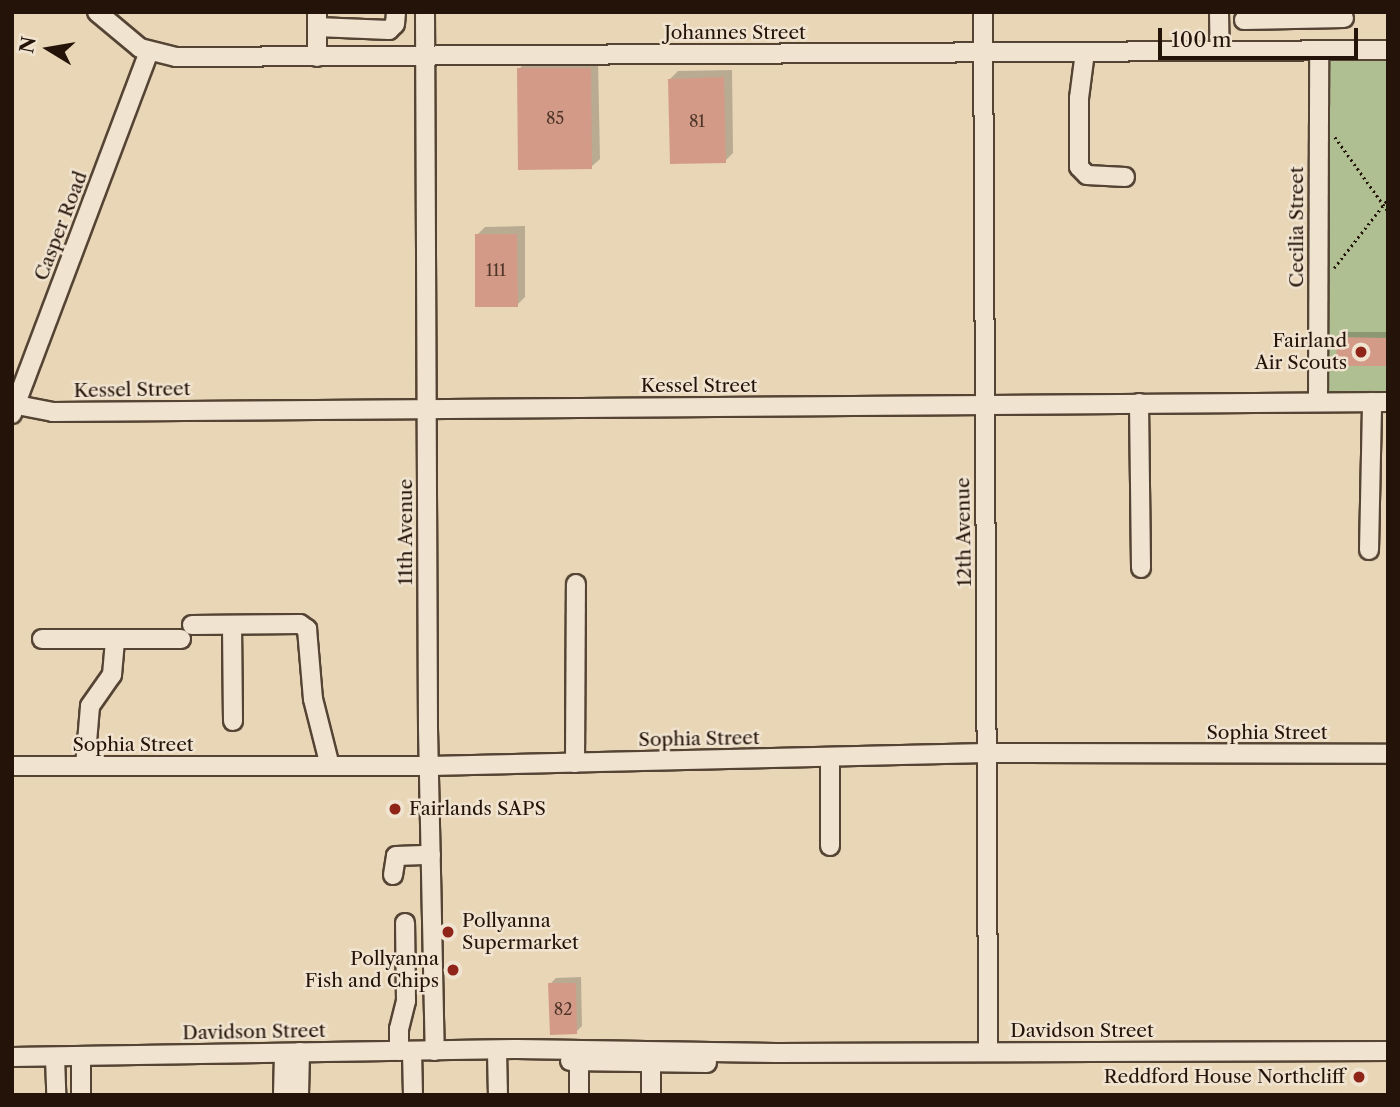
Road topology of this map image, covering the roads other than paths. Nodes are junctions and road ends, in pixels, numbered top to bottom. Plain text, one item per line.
1 (97, 12) edge
2 (396, 12) edge
3 (425, 12) edge
4 (983, 12) edge
5 (1219, 12) edge
6 (1344, 18) dead end
7 (1303, 19) junction
8 (317, 20) edge
9 (1244, 20) dead end
10 (1388, 50) edge
11 (1220, 51) junction
12 (1311, 51) junction
13 (149, 52) junction
14 (1085, 52) junction
15 (983, 53) junction
16 (317, 57) junction
17 (425, 57) junction
18 (1125, 177) dead end
19 (1318, 402) junction
20 (1380, 402) edge
21 (1139, 404) junction
22 (984, 405) junction
23 (13, 408) edge
24 (426, 409) junction
25 (1369, 550) dead end
26 (1141, 568) dead end
27 (576, 584) dead end
28 (232, 625) junction
29 (42, 639) dead end
30 (115, 640) junction
31 (233, 720) dead end
32 (987, 753) junction
33 (1388, 754) edge
34 (830, 757) junction
35 (575, 763) junction
36 (12, 766) edge
37 (85, 766) junction
38 (330, 766) junction
39 (430, 766) junction
40 (830, 846) dead end
41 (431, 855) junction
42 (393, 875) dead end
43 (405, 923) dead end
44 (406, 1051) junction
45 (435, 1051) junction
46 (1388, 1051) edge
47 (497, 1052) junction
48 (988, 1052) junction
49 (292, 1053) junction
50 (81, 1056) junction
51 (55, 1057) junction
52 (651, 1057) junction
53 (12, 1058) edge
54 (579, 1062) junction
55 (625, 1063) junction
56 (57, 1095) edge
57 (81, 1095) edge
58 (283, 1095) edge
59 (299, 1095) edge
60 (413, 1095) edge
61 (498, 1095) edge
62 (579, 1095) edge
63 (644, 1095) edge
64 (650, 1095) edge

1 - 13 street, Johannes Street
2 - 8 street
3 - 17 street, 11th Avenue
4 - 15 street, 12th Avenue
5 - 11 street
6 - 7 street
7 - 9 street
7 - 12 street, Cecilia Street
8 - 16 street
10 - 12 street, Johannes Street
11 - 12 street, Johannes Street
11 - 14 street, Johannes Street
12 - 19 street, Cecilia Street
13 - 16 street, Johannes Street
13 - 23 street, Casper Road
14 - 15 street, Johannes Street
14 - 18 street
15 - 17 street, Johannes Street
15 - 22 street, 12th Avenue
16 - 17 street, Johannes Street
17 - 24 street, 11th Avenue
19 - 20 street, Kessel Street
19 - 21 street, Kessel Street
20 - 25 street
21 - 22 street, Kessel Street
21 - 26 street
22 - 24 street, Kessel Street
22 - 32 street, 12th Avenue
23 - 24 street, Kessel Street
24 - 39 street, 11th Avenue
27 - 35 street
28 - 30 street
28 - 31 street
28 - 38 street
29 - 30 street
30 - 37 street
32 - 33 street, Sophia Street
32 - 34 street, Sophia Street
32 - 48 street, 12th Avenue
34 - 35 street, Sophia Street
34 - 40 street
35 - 39 street, Sophia Street
36 - 37 street, Sophia Street
37 - 38 street, Sophia Street
38 - 39 street, Sophia Street
39 - 41 street, 11th Avenue
41 - 42 street
41 - 45 street, 11th Avenue
43 - 44 street
44 - 45 street, Davidson Street
44 - 49 street, Davidson Street
44 - 60 street
45 - 47 street, Davidson Street
46 - 48 street, Davidson Street
47 - 52 street, Davidson Street
47 - 54 street, Davidson Street
47 - 61 street
48 - 52 street, Davidson Street
49 - 50 street, Davidson Street
49 - 58 street
49 - 59 street
50 - 51 street, Davidson Street
50 - 57 street
51 - 53 street, Davidson Street
51 - 56 street
52 - 55 street, Davidson Street
52 - 64 street
54 - 55 street, Davidson Street
54 - 62 street
55 - 63 street

